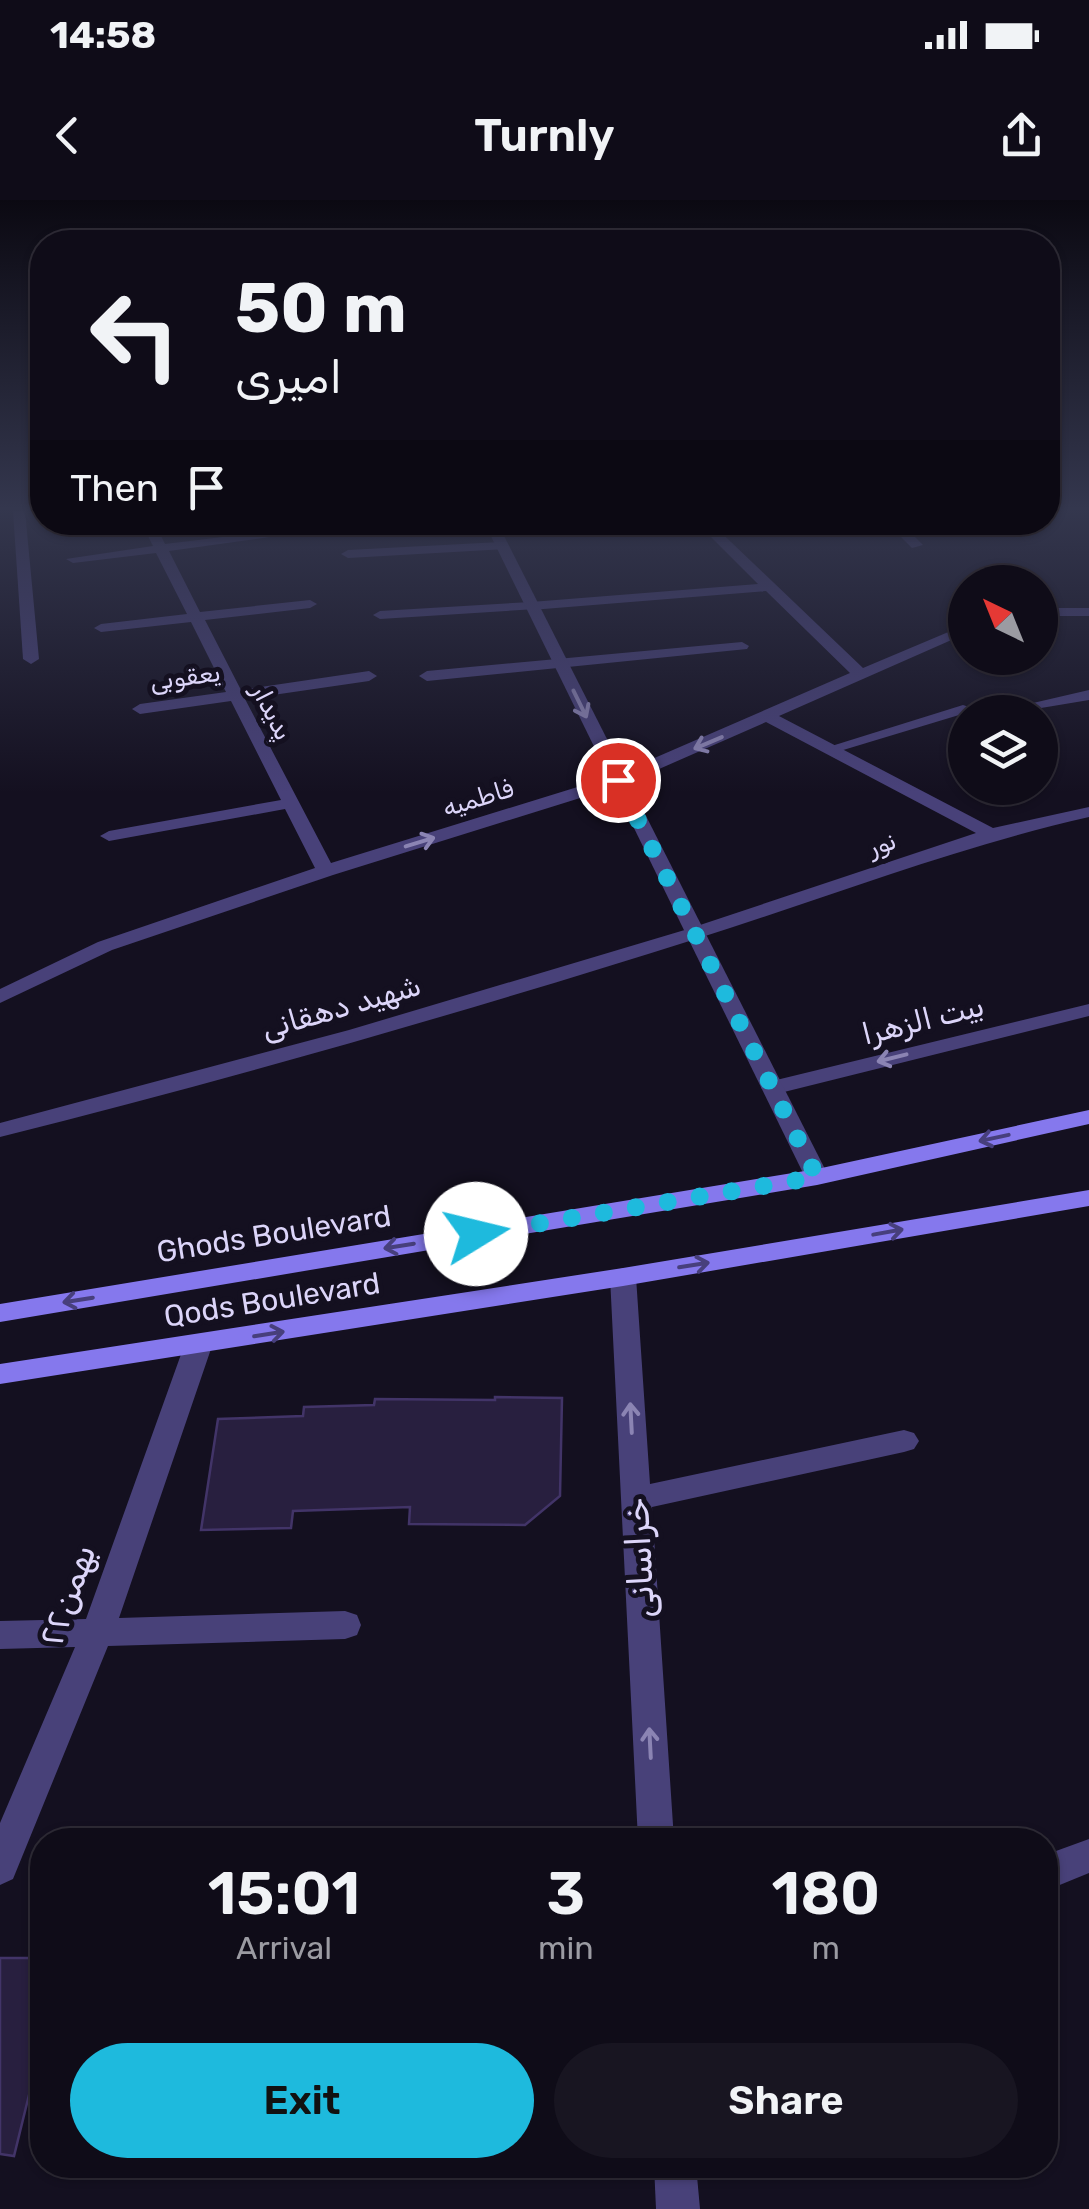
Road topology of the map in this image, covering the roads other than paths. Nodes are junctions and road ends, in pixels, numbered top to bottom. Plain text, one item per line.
1 (26, 605) edge
2 (189, 605) edge
3 (303, 605) edge
4 (547, 605) edge
5 (788, 605) edge
6 (531, 606) junction
7 (1058, 612) edge
8 (1089, 612) edge
9 (380, 614) dead end
10 (195, 617) junction
11 (100, 628) dead end
12 (948, 637) edge
13 (742, 646) dead end
14 (30, 659) dead end
15 (561, 665) junction
16 (369, 676) dead end
17 (426, 676) dead end
18 (862, 676) junction
19 (1089, 695) edge
20 (236, 696) junction
21 (1058, 701) edge
22 (140, 709) dead end
23 (948, 715) edge
24 (769, 717) junction
25 (830, 750) junction
26 (618, 780) junction
27 (291, 803) junction
28 (1089, 812) edge
29 (990, 834) junction
30 (109, 836) dead end
31 (326, 870) junction
32 (695, 934) junction
33 (0, 997) edge
34 (1089, 1010) edge
35 (772, 1088) junction
36 (1089, 1117) edge
37 (0, 1130) edge
38 (817, 1177) junction
39 (1089, 1198) edge
40 (623, 1277) junction
41 (0, 1313) edge
42 (198, 1346) junction
43 (0, 1374) edge
44 (904, 1441) dead end
45 (636, 1499) junction
46 (345, 1626) dead end
47 (97, 1633) junction
48 (0, 1635) edge
49 (655, 1828) edge
50 (1089, 1856) edge
51 (0, 1867) edge
52 (1058, 1868) edge
53 (677, 2178) edge
54 (678, 2209) edge

1 - 14 street
2 - 10 street, پدیدار
3 - 10 street
4 - 6 street
5 - 18 street
6 - 9 street
6 - 15 street
7 - 8 street
10 - 11 street
10 - 20 street, پدیدار
12 - 18 street, فاطمیه
13 - 15 street
15 - 17 street
15 -> 26 street
16 - 20 street, یعقوبی
18 - 24 street, فاطمیه
19 - 21 street
20 - 22 street, یعقوبی
20 - 27 street, پدیدار
23 - 25 street
24 - 25 street
24 -> 26 street, فاطمیه
25 - 29 street
31 -> 26 street, فاطمیه
26 - 32 street
27 - 30 street
27 - 31 street, پدیدار
28 - 29 street, نور
29 - 32 street, نور
31 - 33 street, فاطمیه
32 - 35 street
32 - 37 street, شهید دهقانی
34 -> 35 street, بیت الزهرا
35 - 38 street
36 -> 38 main road, Ghods Boulevard
38 -> 41 main road, Ghods Boulevard
40 -> 39 main road, Qods Boulevard
42 -> 40 main road, Qods Boulevard
45 -> 40 street, خراسانی
42 - 43 main road, Qods Boulevard
42 - 47 street, ۲۲بهمن
44 - 45 street
49 -> 45 street, خراسانی
46 - 47 street
47 - 48 street
47 - 51 street, ۲۲بهمن
50 - 52 street
53 - 54 street

